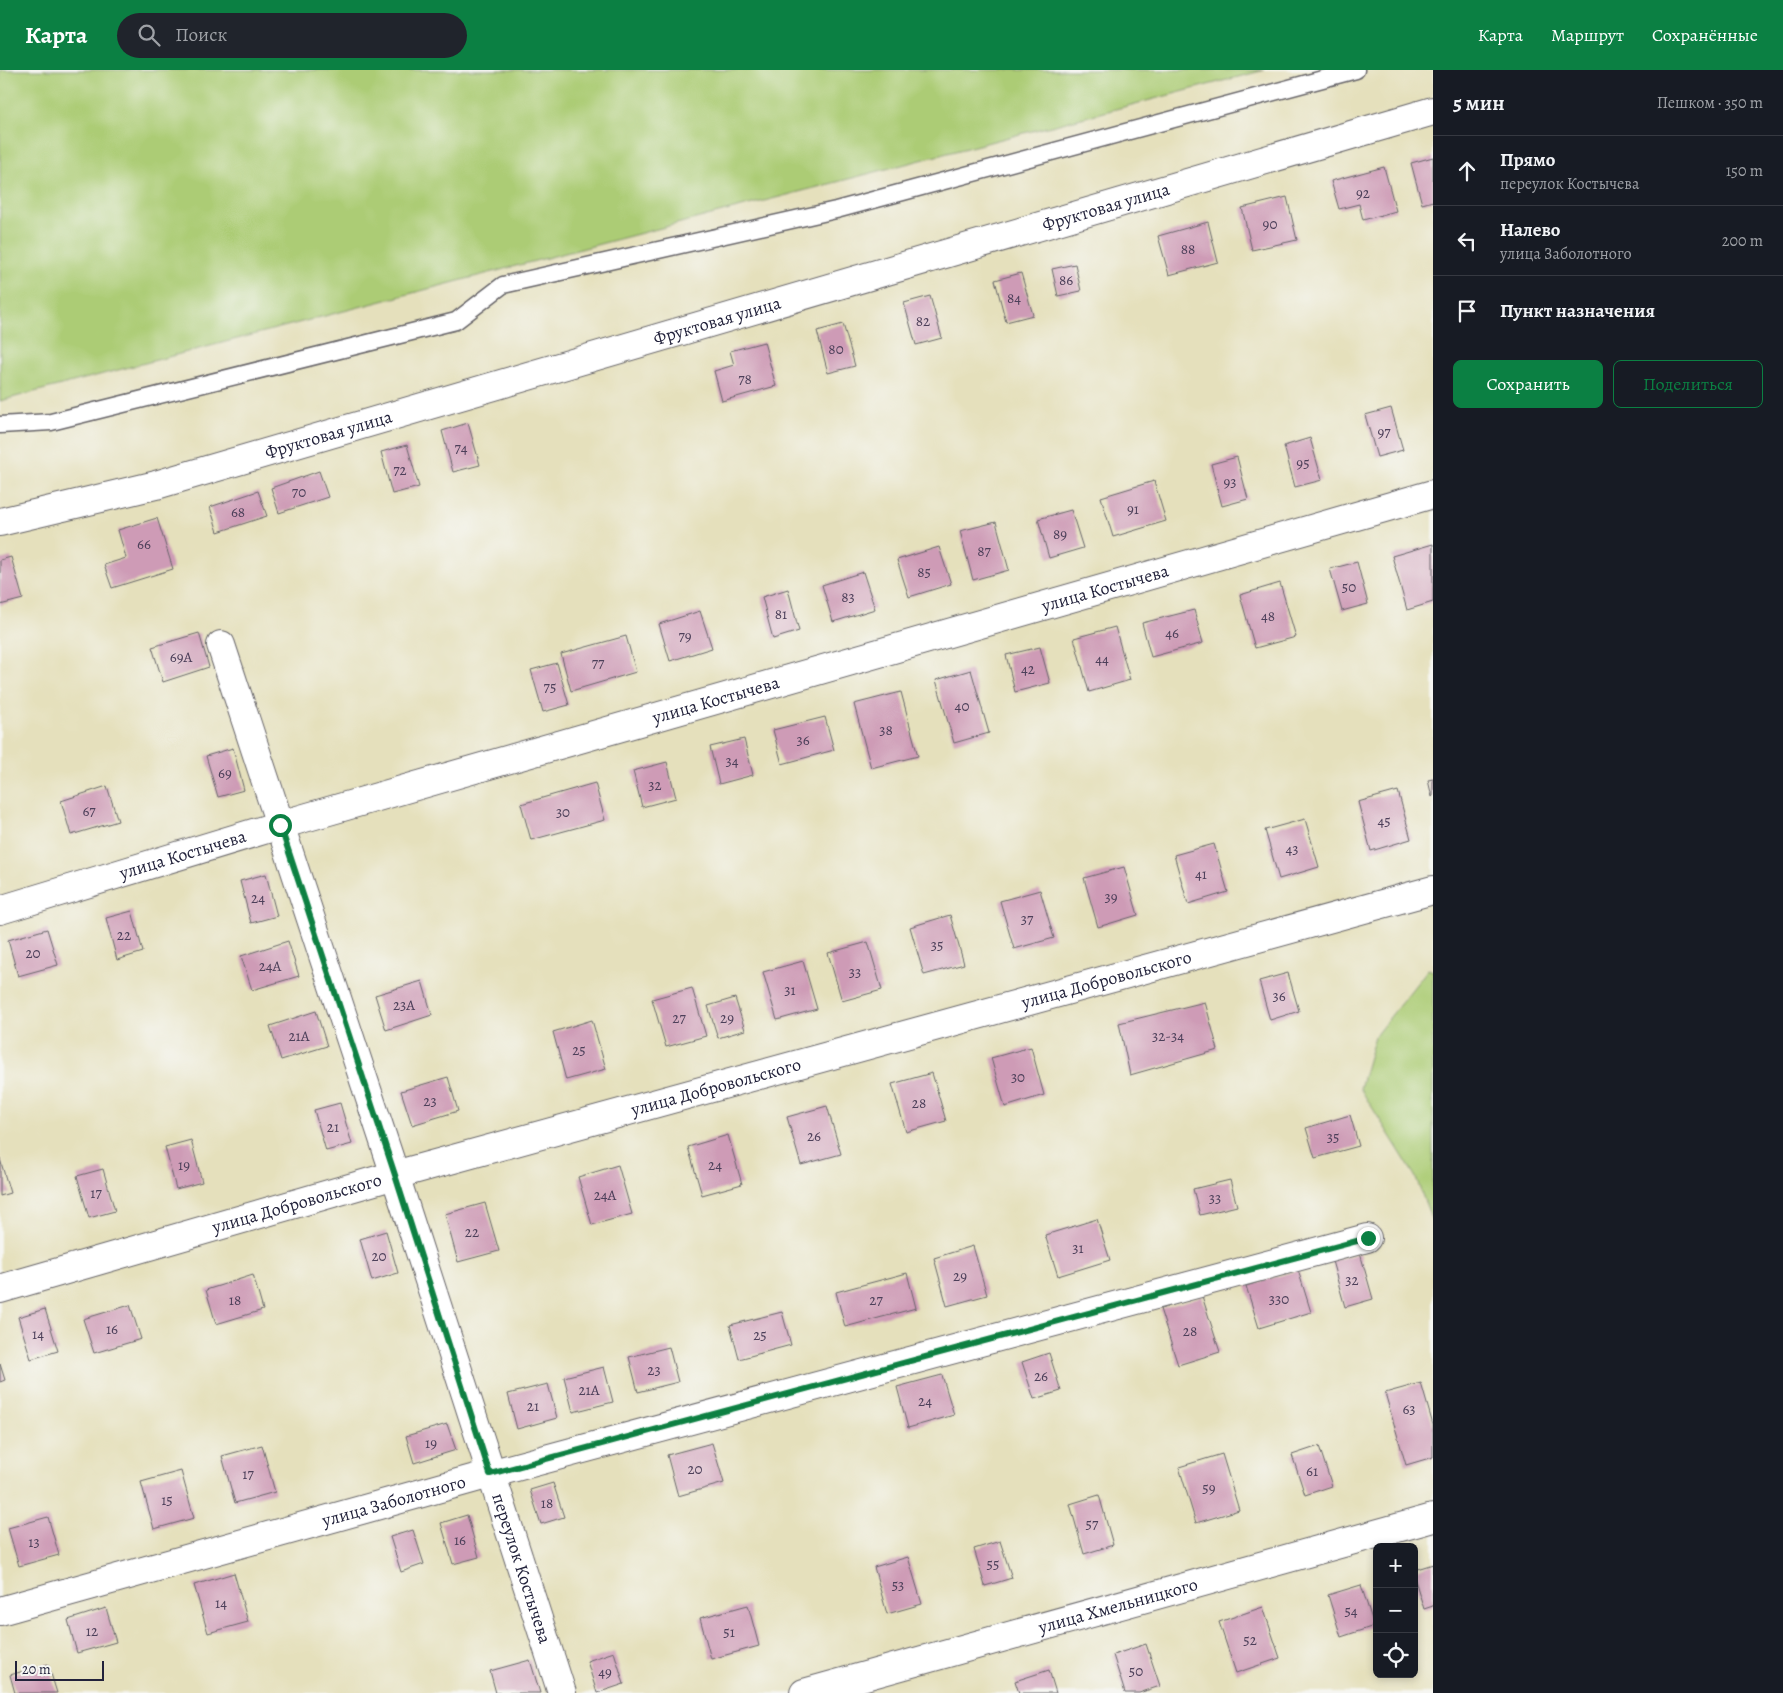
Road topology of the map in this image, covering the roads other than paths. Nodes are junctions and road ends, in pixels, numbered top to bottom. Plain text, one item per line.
1 (1356, 70) edge
2 (1433, 110) edge
3 (0, 425) edge
4 (1433, 494) edge
5 (0, 522) edge
6 (221, 646) dead end
7 (280, 825) junction
8 (1433, 890) edge
9 (0, 910) edge
10 (395, 1175) junction
11 (1368, 1238) dead end
12 (0, 1289) edge
13 (490, 1474) junction
14 (1433, 1518) edge
15 (0, 1612) edge
16 (562, 1693) edge
17 (804, 1693) edge

1 - 3 lane
2 - 5 street, Фруктовая улица
4 - 7 street, улица Костычева
6 - 7 street, переулок Костычева
7 - 9 street, улица Костычева
7 - 10 street, переулок Костычева
8 - 10 street, улица Добровольского
10 - 12 street, улица Добровольского
10 - 13 street, переулок Костычева
11 - 13 street, улица Заболотного
13 - 15 street, улица Заболотного
13 - 16 street, переулок Костычева
14 - 17 street, улица Хмельницкого

